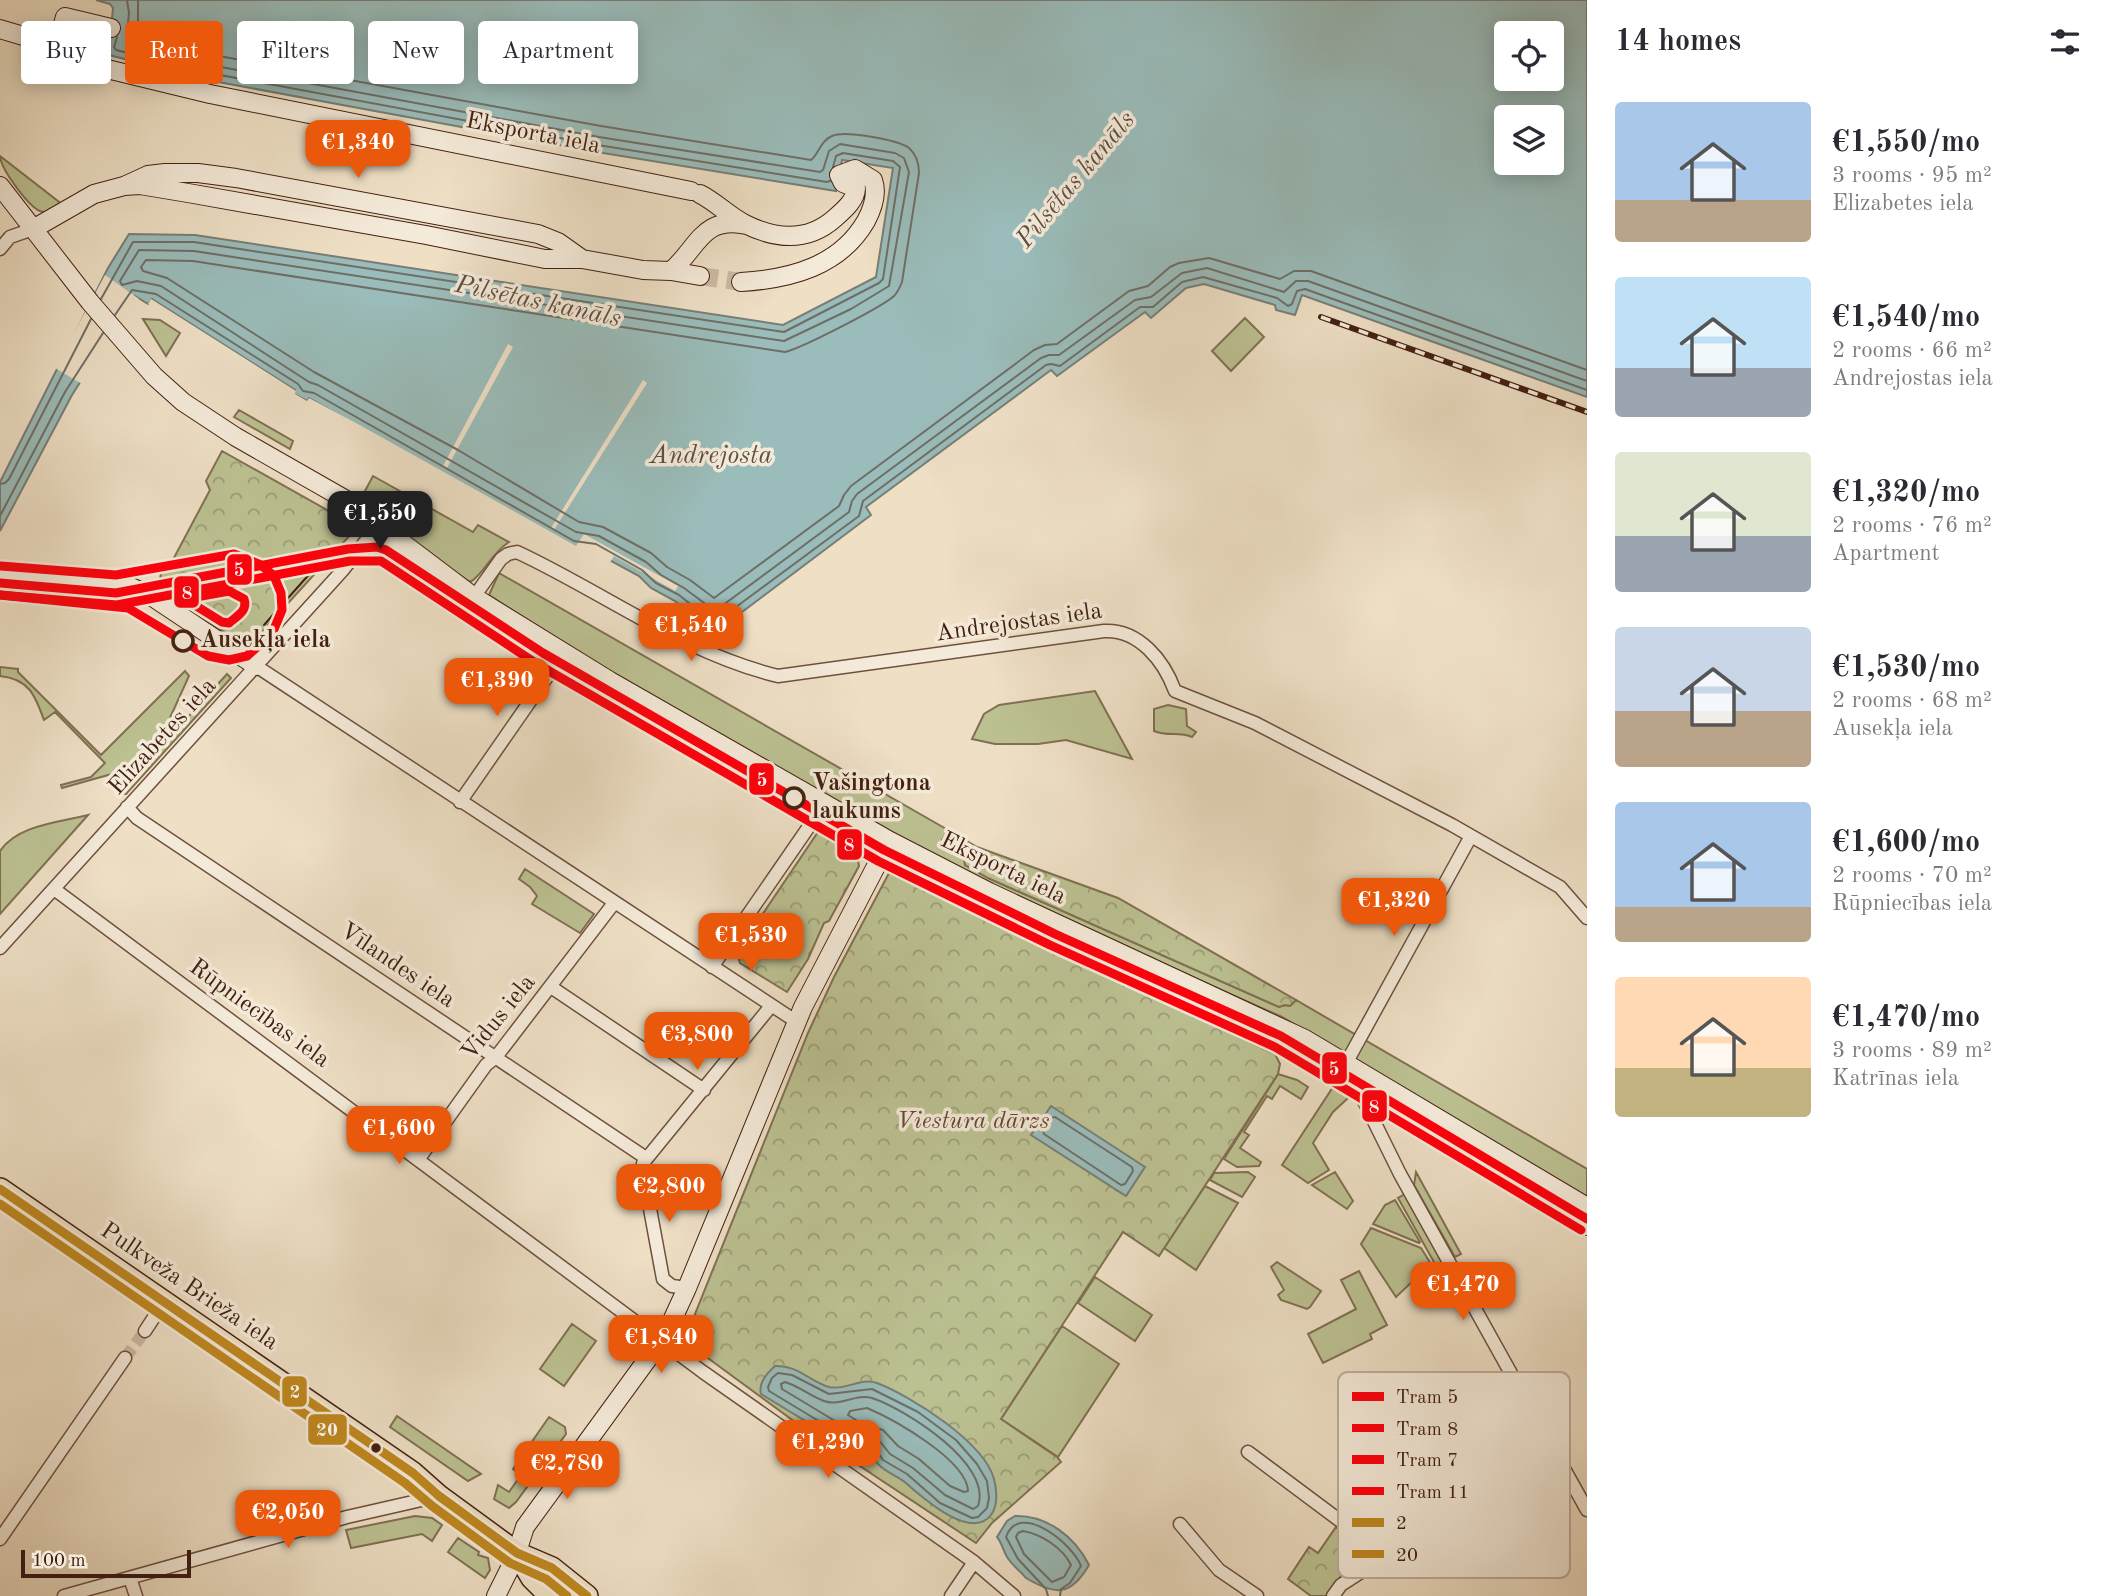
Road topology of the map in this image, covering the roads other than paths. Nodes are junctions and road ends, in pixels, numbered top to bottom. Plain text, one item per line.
1 (64, 21) edge
2 (82, 21) edge
3 (0, 29) edge
4 (21, 35) edge
5 (111, 70) edge
6 (0, 186) edge
7 (751, 226) junction
8 (33, 229) junction
9 (0, 249) edge
10 (671, 271) junction
11 (700, 276) tunnel mouth
12 (741, 282) tunnel mouth
13 (377, 527) junction
14 (356, 554) junction
15 (389, 557) junction
16 (0, 572) edge
17 (470, 603) junction
18 (559, 659) junction
19 (256, 666) junction
20 (460, 802) junction
21 (127, 807) junction
22 (820, 810) junction
23 (1471, 836) junction
24 (886, 848) junction
25 (54, 889) junction
26 (614, 903) junction
27 (1587, 918) edge
28 (0, 948) edge
29 (712, 967) junction
30 (551, 987) junction
31 (771, 1006) junction
32 (797, 1022) junction
33 (496, 1057) junction
34 (1355, 1073) junction
35 (704, 1090) junction
36 (1381, 1103) junction
37 (646, 1158) junction
38 (418, 1160) junction
39 (0, 1189) edge
40 (1587, 1208) edge
41 (1587, 1226) edge
42 (687, 1288) junction
43 (164, 1302) junction
44 (145, 1331) tunnel mouth
45 (661, 1340) junction
46 (125, 1358) tunnel mouth
47 (1511, 1372) edge
48 (1248, 1452) dead end
49 (1570, 1479) edge
50 (439, 1496) junction
51 (1587, 1510) edge
52 (1338, 1519) edge
53 (1180, 1524) dead end
54 (0, 1539) edge
55 (517, 1553) junction
56 (974, 1562) junction
57 (130, 1578) junction
58 (1352, 1578) edge
59 (64, 1596) edge
60 (136, 1596) edge
61 (496, 1596) edge
62 (550, 1596) edge
63 (587, 1596) edge
64 (951, 1596) edge
65 (1014, 1596) edge
66 (1257, 1596) edge
67 (1333, 1596) edge

1 - 2 street
3 - 4 street, Eksporta iela
5 - 7 street, Eksporta iela
6 - 8 street, Eksporta iela
7 - 10 street
7 - 12 street
8 - 9 street
8 - 10 street
8 - 13 street, Eksporta iela
10 - 11 street
13 - 14 street, Elizabetes iela
13 - 15 street, Eksporta iela
13 - 17 street, Eksporta iela
14 - 15 street
14 - 19 street, Elizabetes iela
15 - 17 street, Eksporta iela
16 - 19 street
17 - 18 street, Eksporta iela
17 - 23 street, Andrejostas iela
18 - 20 street
18 - 22 street, Eksporta iela
19 - 20 street
19 - 21 street, Elizabetes iela
20 - 26 street
21 - 25 street, Elizabetes iela
21 - 33 street, Vīlandes iela
22 - 24 street, Eksporta iela
22 - 29 street
23 - 27 street, Andrejostas iela
23 - 34 street
24 - 32 street
24 - 34 street, Eksporta iela
25 - 28 street, Elizabetes iela
25 - 38 street, Rūpniecības iela
26 - 29 street
26 - 30 street, Vidus iela
29 - 31 street
30 - 33 street, Vidus iela
30 - 35 street
31 - 32 street
31 - 35 street
32 - 42 street
33 - 37 street, Vīlandes iela
33 - 38 street, Vidus iela
34 - 36 street, Eksporta iela
34 - 36 street
35 - 37 street
36 - 40 street, Eksporta iela
36 - 41 street, Eksporta iela
36 - 47 street
37 - 42 street
38 - 45 street, Rūpniecības iela
39 - 43 main road, Pulkveža Brieža iela
42 - 45 street
43 - 44 street
43 - 50 main road, Pulkveža Brieža iela
45 - 55 street
45 - 56 street, Rūpniecības iela
46 - 54 street
48 - 52 street
49 - 51 street
50 - 55 main road, Pulkveža Brieža iela
50 - 57 street
53 - 66 street
55 - 61 street
55 - 62 main road, Pulkveža Brieža iela
55 - 63 main road, Pulkveža Brieža iela
56 - 64 street
56 - 65 street, Rūpniecības iela
57 - 59 street
57 - 60 street
58 - 67 street

